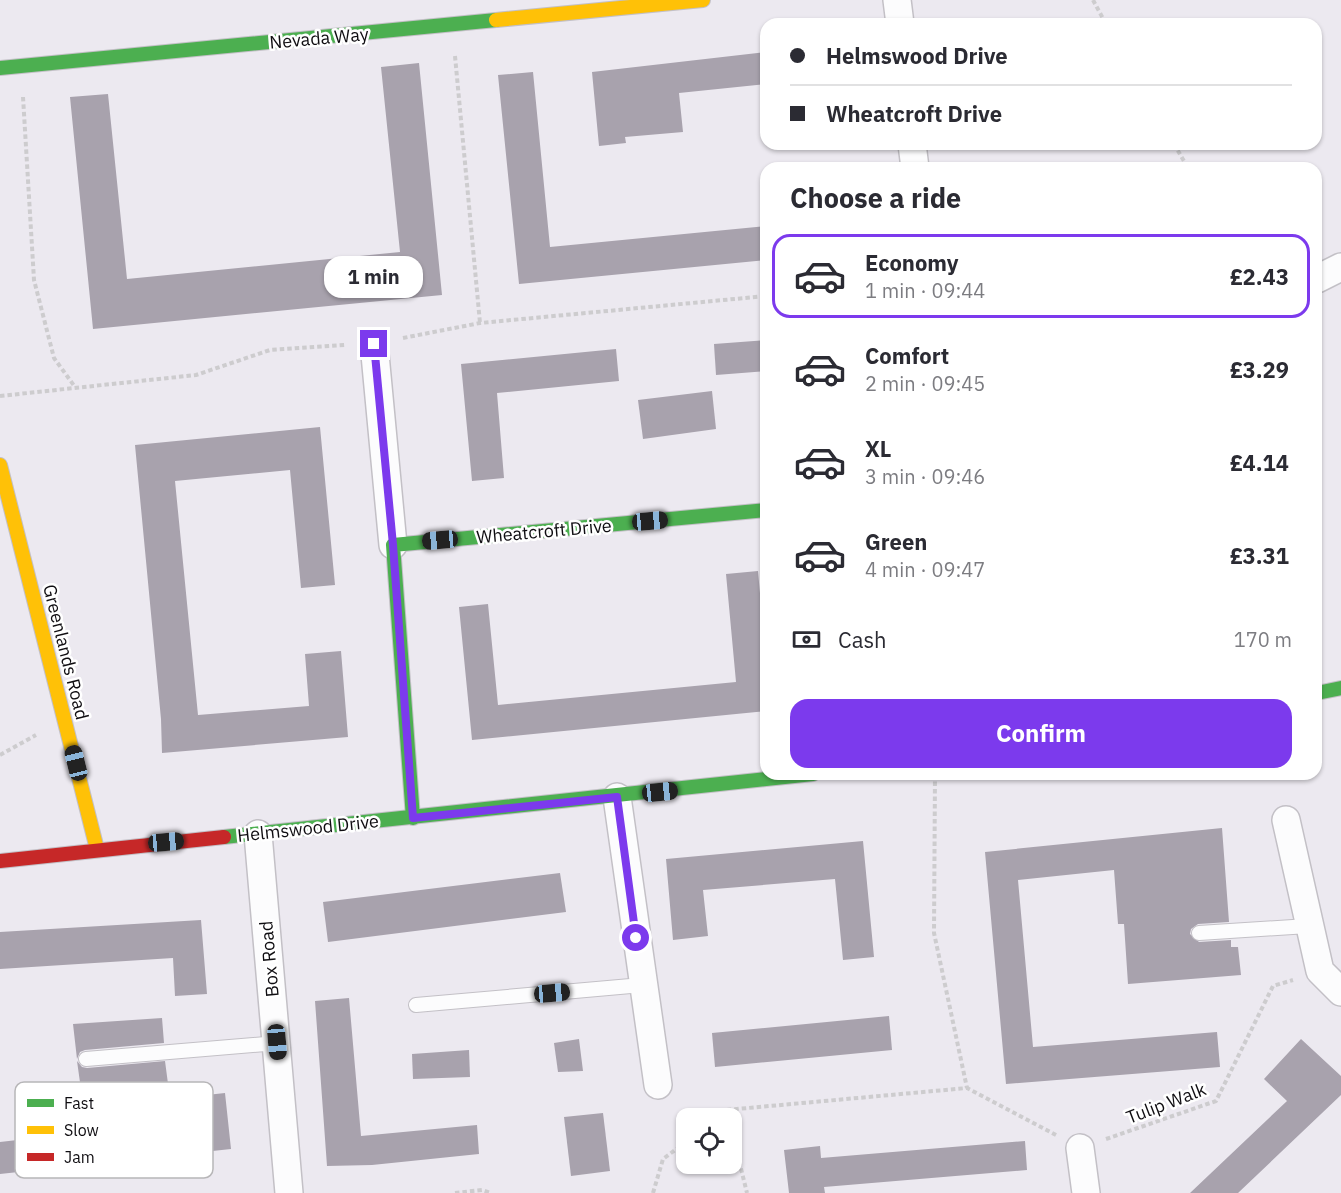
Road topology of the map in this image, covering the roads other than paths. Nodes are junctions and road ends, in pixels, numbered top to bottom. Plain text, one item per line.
1 (703, 0) edge
2 (897, 0) edge
3 (637, 2) edge
4 (899, 18) edge
5 (0, 68) edge
6 (1341, 267) edge
7 (1322, 276) edge
8 (374, 344) dead end
9 (0, 465) edge
10 (760, 511) edge
11 (393, 545) junction
12 (1341, 688) edge
13 (1322, 692) edge
14 (762, 780) edge
15 (617, 797) junction
16 (413, 818) junction
17 (1286, 820) dead end
18 (258, 834) junction
19 (97, 849) junction
20 (0, 861) edge
21 (1308, 926) junction
22 (1199, 933) dead end
23 (642, 985) junction
24 (1341, 992) edge
25 (416, 1005) dead end
26 (277, 1042) junction
27 (86, 1059) dead end
28 (658, 1085) dead end
29 (1080, 1148) road end
30 (290, 1193) edge
31 (1086, 1193) edge

1 - 3 street, Nevada Way
2 - 4 street
3 - 5 street, Nevada Way
6 - 7 street
8 - 11 street
9 - 19 street, Greenlands Road
10 - 11 street, Wheatcroft Drive
11 - 16 street
12 - 13 street
14 - 15 street, Helmswood Drive
15 - 16 street, Helmswood Drive
15 - 23 street
16 - 18 street, Helmswood Drive
17 - 21 street
18 - 19 street, Helmswood Drive
18 - 26 street, Box Road
19 - 20 street, Helmswood Drive
21 - 22 lane
21 - 24 street
23 - 25 lane
23 - 28 street
26 - 27 lane
26 - 30 street, Box Road
29 - 31 street

